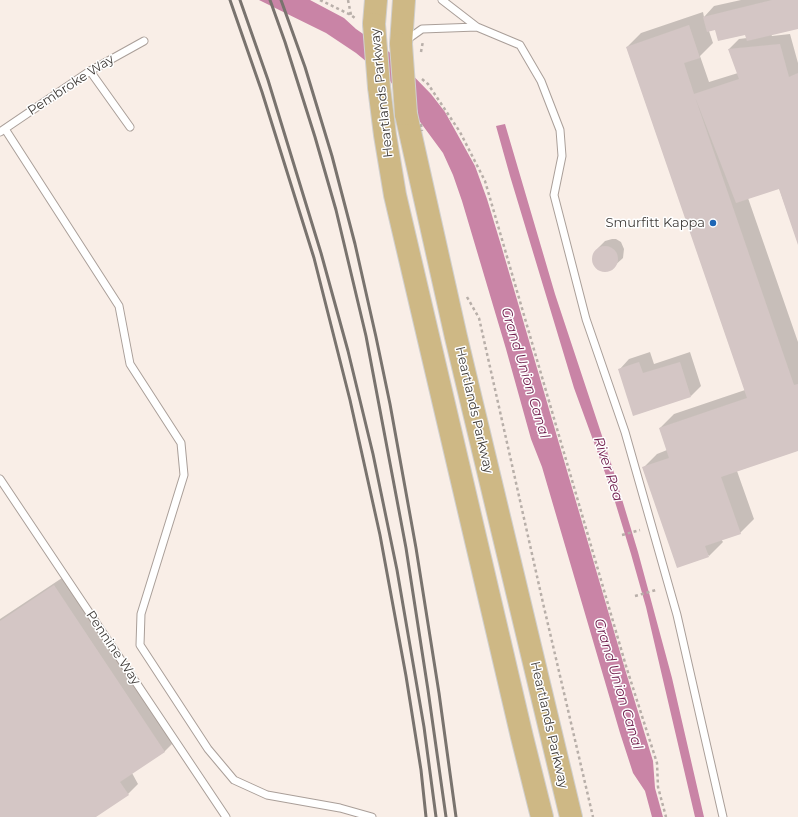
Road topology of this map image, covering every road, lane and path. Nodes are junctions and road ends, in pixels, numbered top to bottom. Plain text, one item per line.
1 (320, 0) edge
2 (348, 0) edge
3 (376, 0) edge
4 (404, 0) edge
5 (442, 0) edge
6 (351, 15) junction
7 (368, 23) junction
8 (477, 28) junction
9 (144, 41) dead end
10 (401, 44) junction
11 (90, 71) junction
12 (422, 78) dead end
13 (130, 127) dead end
14 (2, 131) edge
15 (422, 131) dead end
16 (424, 138) dead end
17 (465, 290) dead end
18 (0, 479) edge
19 (640, 530) dead end
20 (622, 536) dead end
21 (656, 590) dead end
22 (635, 596) dead end
23 (226, 817) edge
24 (372, 817) edge
25 (542, 817) edge
26 (570, 817) edge
27 (592, 817) edge
28 (666, 817) edge
29 (723, 817) edge

1 - 6 path
2 - 6 path
3 - 7 main road, Heartlands Parkway
4 - 10 main road, Heartlands Parkway
5 - 8 lane
6 - 7 path
7 - 25 main road, Heartlands Parkway, bridge
8 - 10 lane
8 - 29 lane
9 - 11 lane, Pembroke Way
10 - 26 main road, Heartlands Parkway, bridge
11 - 13 lane
11 - 14 lane, Pembroke Way
12 - 28 path
14 - 24 lane
15 - 16 path
17 - 27 path
18 - 23 lane, Pennine Way
19 - 20 path
21 - 22 path

